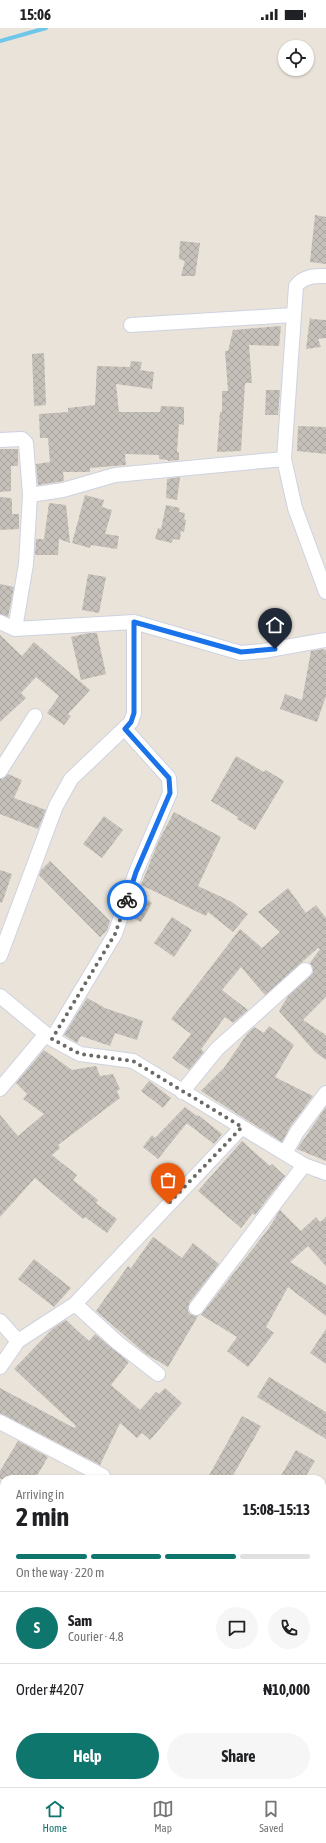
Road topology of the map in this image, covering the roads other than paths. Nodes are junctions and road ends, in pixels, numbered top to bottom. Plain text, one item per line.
1 (326, 276) edge
2 (293, 315) junction
3 (131, 325) dead end
4 (0, 440) edge
5 (284, 459) junction
6 (30, 496) junction
7 (326, 592) edge
8 (0, 622) edge
9 (134, 622) junction
10 (14, 629) junction
11 (326, 640) edge
12 (35, 716) dead end
13 (125, 729) junction
14 (0, 771) edge
15 (0, 956) edge
16 (305, 970) dead end
17 (0, 996) edge
18 (49, 1037) junction
19 (0, 1089) edge
20 (182, 1092) junction
21 (326, 1093) edge
22 (242, 1127) junction
23 (285, 1153) junction
24 (304, 1165) junction
25 (326, 1173) edge
26 (74, 1304) junction
27 (196, 1308) dead end
28 (0, 1321) edge
29 (18, 1341) junction
30 (0, 1367) edge
31 (158, 1374) dead end
32 (0, 1422) edge
33 (101, 1475) edge

1 - 2 street
2 - 3 street
2 - 5 street
4 - 6 street
5 - 6 street
5 - 7 street
6 - 10 street
8 - 10 street
9 - 10 street
9 - 11 street
9 - 13 street
12 - 14 street
13 - 15 street
13 - 18 street
16 - 20 street
17 - 18 street
18 - 19 street
18 - 20 street
20 - 22 street
21 - 23 street
22 - 23 street
22 - 26 street
23 - 24 street
24 - 25 street
24 - 27 street
26 - 29 street
26 - 31 street
28 - 29 street
29 - 30 street
32 - 33 street

